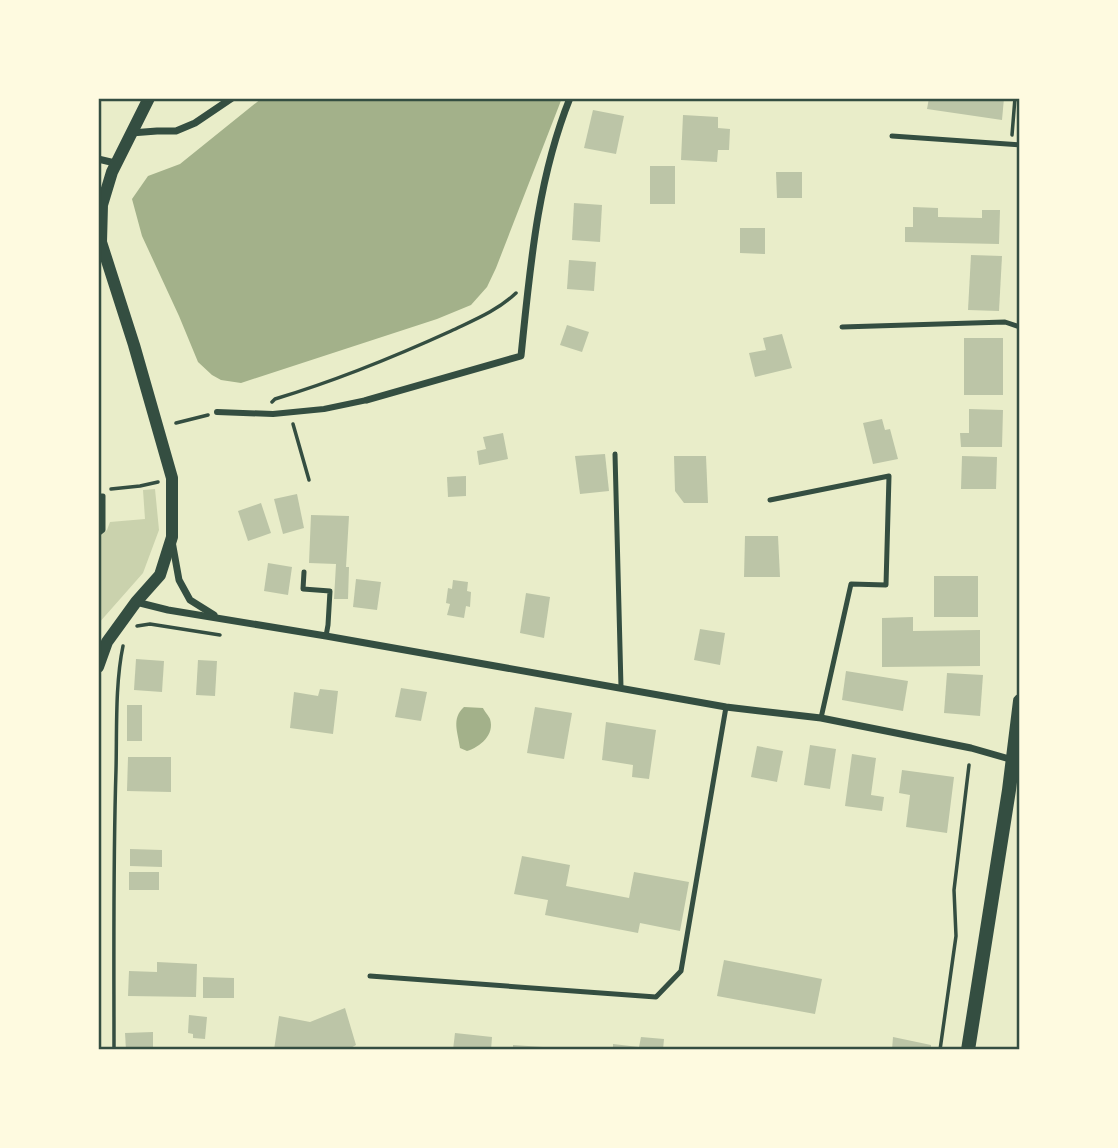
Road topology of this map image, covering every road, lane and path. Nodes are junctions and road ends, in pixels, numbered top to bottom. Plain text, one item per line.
1 (149, 98) edge
2 (232, 98) edge
3 (570, 98) edge
4 (1016, 98) edge
5 (131, 133) junction
6 (892, 135) dead end
7 (1011, 144) junction
8 (1020, 145) edge
9 (98, 159) edge
10 (115, 163) junction
11 (528, 281) junction
12 (842, 327) dead end
13 (1020, 327) edge
14 (367, 400) joint
15 (217, 412) joint
16 (259, 412) junction
17 (290, 412) junction
18 (176, 423) dead end
19 (615, 454) dead end
20 (172, 478) junction
21 (309, 480) dead end
22 (109, 489) dead end
23 (98, 496) edge
24 (770, 500) dead end
25 (98, 534) edge
26 (172, 537) junction
27 (304, 572) dead end
28 (136, 602) junction
29 (220, 618) junction
30 (130, 626) dead end
31 (125, 635) dead end
32 (220, 635) dead end
33 (326, 636) junction
34 (102, 641) edge
35 (98, 667) edge
36 (621, 687) junction
37 (1020, 701) edge
38 (726, 707) junction
39 (821, 718) junction
40 (1016, 760) edge
41 (969, 765) dead end
42 (370, 976) dead end
43 (114, 1050) edge
44 (940, 1050) edge
45 (968, 1050) edge

1 - 5 street
2 - 5 street
3 - 11 street
4 - 7 path
5 - 10 street
6 - 7 lane
7 - 8 lane
9 - 10 street
10 - 20 street
11 - 14 street
11 - 16 path
12 - 13 lane
14 - 17 street
15 - 16 street
15 - 18 path
16 - 17 street
17 - 21 path
19 - 36 lane
20 - 22 path
20 - 26 street
23 - 25 lane
24 - 39 lane
26 - 28 street
26 - 29 street
27 - 33 lane
28 - 29 street
28 - 34 street
29 - 33 street
30 - 32 path
31 - 43 path
33 - 36 street
34 - 35 street
36 - 38 street
37 - 40 main road
38 - 39 street
38 - 42 lane
39 - 40 street
40 - 45 main road
41 - 44 path

